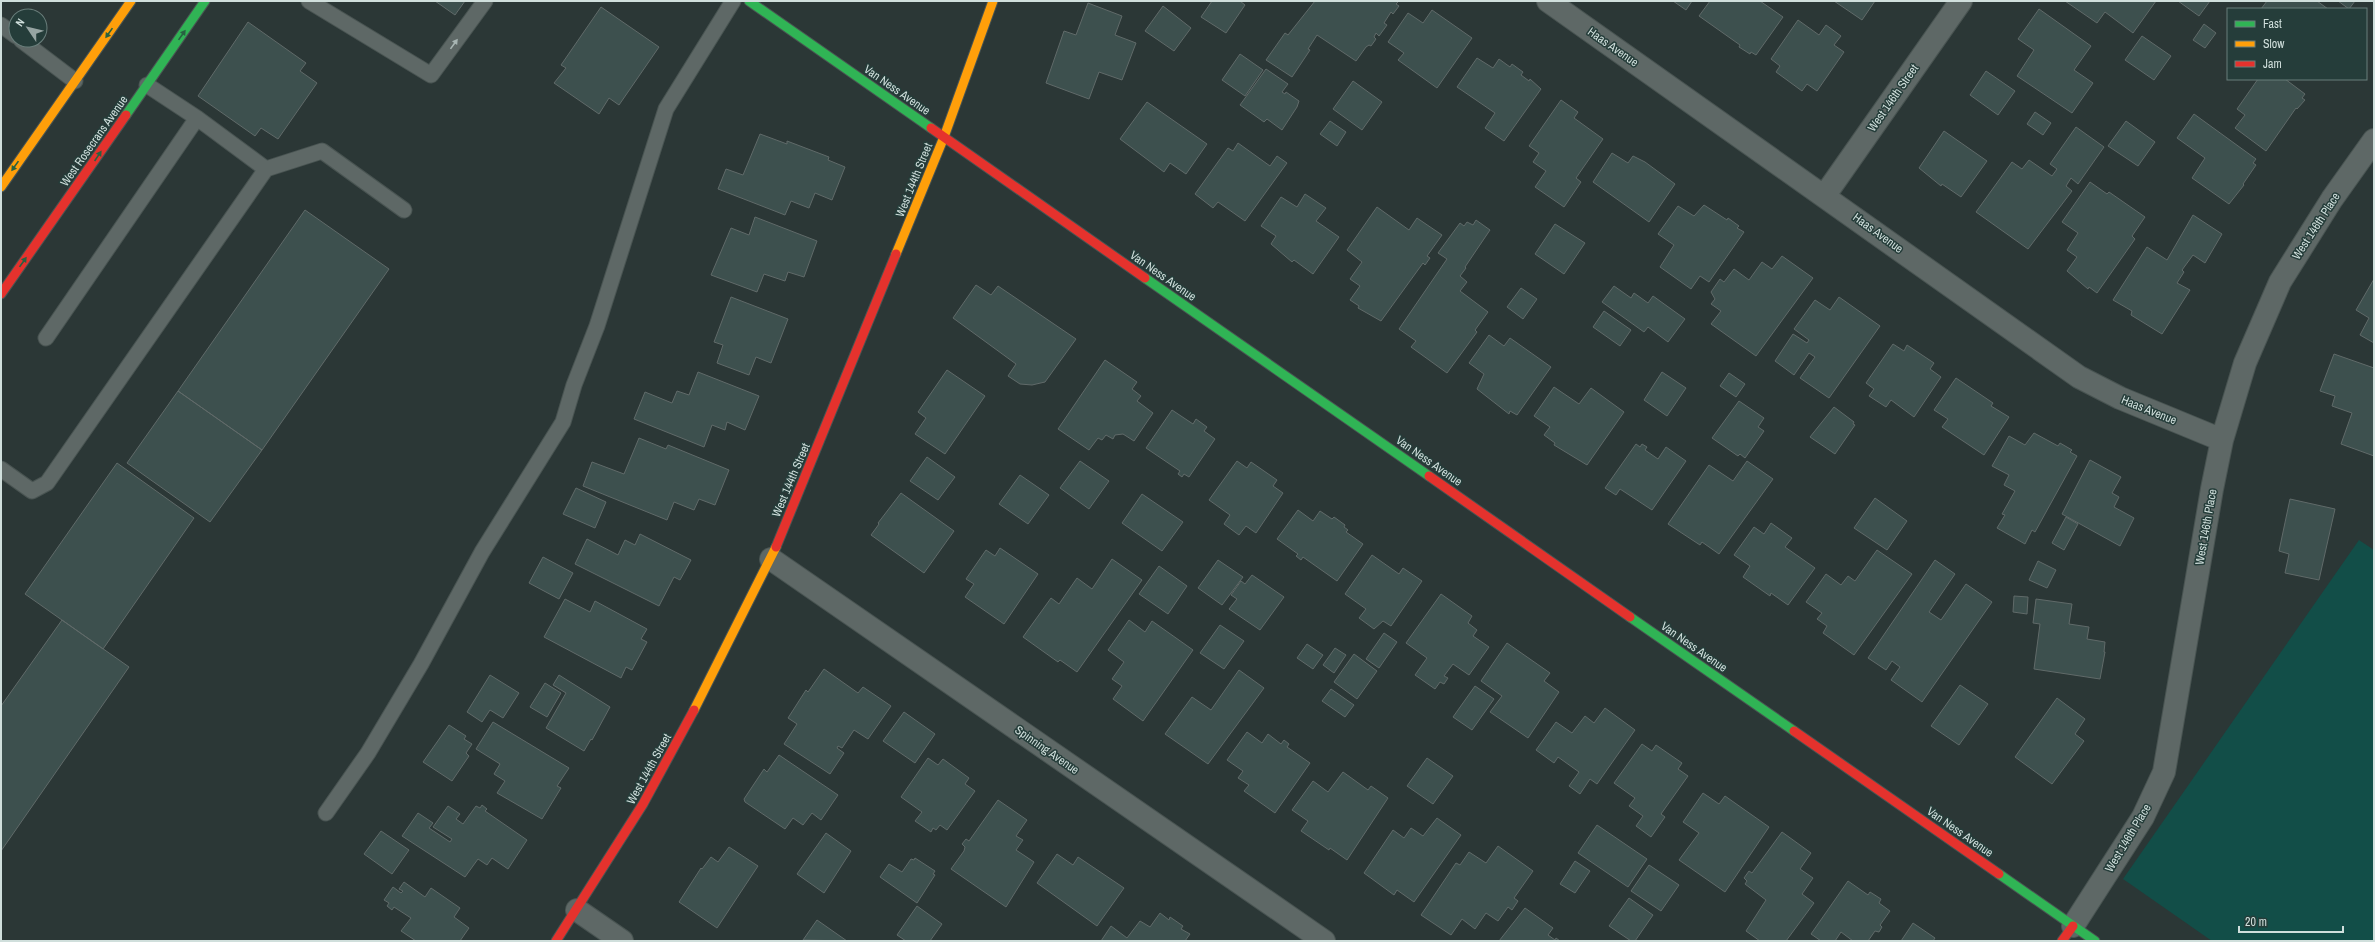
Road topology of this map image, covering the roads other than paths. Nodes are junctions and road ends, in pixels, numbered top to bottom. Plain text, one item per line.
1 (131, 1) edge
2 (205, 1) edge
3 (309, 1) edge
4 (485, 1) edge
5 (733, 1) edge
6 (749, 1) edge
7 (994, 1) edge
8 (1548, 1) edge
9 (1961, 1) edge
10 (32, 48) edge
11 (75, 81) junction
12 (147, 85) junction
13 (197, 118) junction
14 (944, 137) junction
15 (2374, 140) edge
16 (266, 169) junction
17 (1, 187) edge
18 (1825, 195) junction
19 (404, 210) dead end
20 (1, 294) edge
21 (46, 338) dead end
22 (2222, 440) junction
23 (1, 469) edge
24 (771, 559) junction
25 (326, 813) dead end
26 (578, 910) junction
27 (2068, 933) edge
28 (556, 941) edge
29 (622, 941) edge
30 (1324, 941) edge
31 (2095, 941) edge

1 -> 11 main road
12 -> 2 main road, West Rosecrans Avenue
3 -> 4 lane
5 - 25 lane
6 - 14 main road, Van Ness Avenue
7 - 14 main road, West 144th Street
8 - 18 street, Haas Avenue
9 - 18 street, West 146th Street
10 - 11 lane
11 -> 17 main road
12 - 13 lane
20 -> 12 main road, West Rosecrans Avenue
13 - 16 lane
13 - 21 lane
14 - 24 main road, West 144th Street
14 - 27 main road, Van Ness Avenue
15 - 22 street, West 146th Place
16 - 19 lane
16 - 23 lane
18 - 22 street, Haas Avenue
22 - 27 street, West 146th Place
24 - 26 main road, West 144th Street
24 - 30 street, Spinning Avenue
26 - 28 main road, West 144th Street
26 - 29 street
27 - 31 main road, Van Ness Avenue

